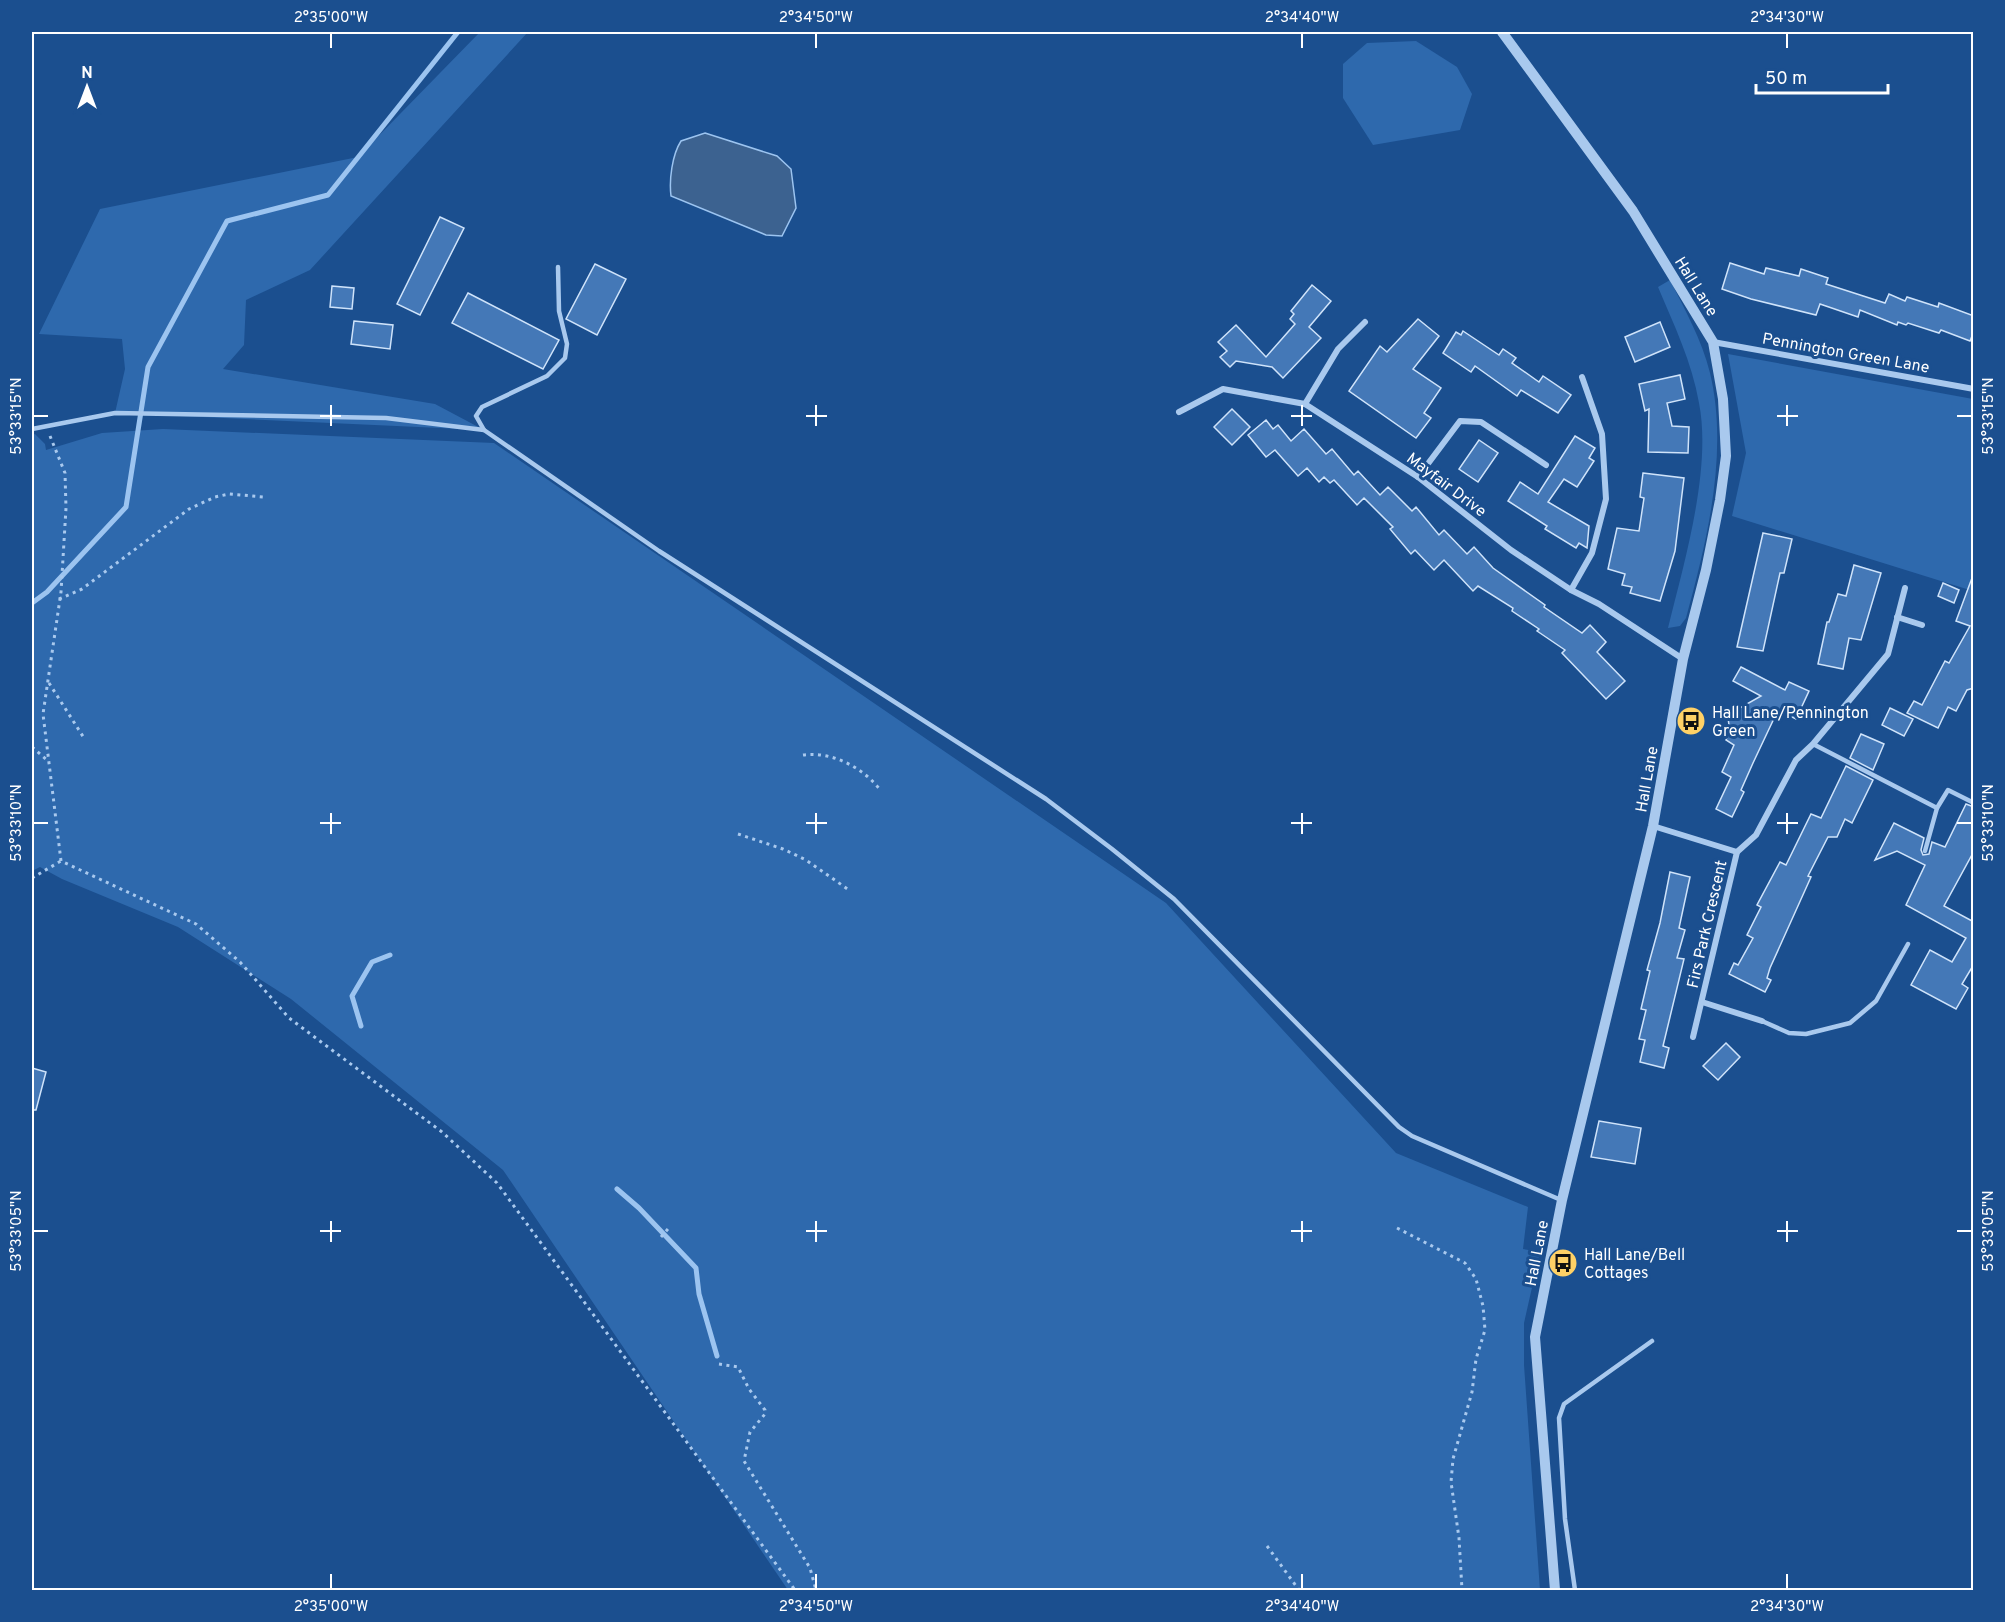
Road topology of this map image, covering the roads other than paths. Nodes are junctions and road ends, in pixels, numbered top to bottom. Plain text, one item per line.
1 (1502, 32) edge
2 (558, 267) dead end
3 (1365, 322) dead end
4 (1713, 342) junction
5 (1582, 377) dead end
6 (1974, 389) edge
7 (1305, 404) junction
8 (1179, 412) dead end
9 (32, 429) edge
10 (484, 430) junction
11 (1546, 465) dead end
12 (1418, 477) junction
13 (1905, 588) dead end
14 (1571, 591) junction
15 (1897, 617) junction
16 (1922, 625) dead end
17 (1683, 659) junction
18 (1813, 744) junction
19 (1974, 803) edge
20 (1937, 808) junction
21 (1653, 826) junction
22 (1925, 851) dead end
23 (1737, 852) junction
24 (1908, 944) dead end
25 (1702, 1002) junction
26 (1762, 1021) joint
27 (1693, 1037) dead end
28 (1562, 1200) junction
29 (1652, 1341) dead end
30 (1555, 1590) edge
31 (1575, 1590) edge

1 - 4 street, Hall Lane
2 - 10 lane
3 - 7 street
4 - 6 street, Pennington Green Lane
4 - 17 street, Hall Lane
5 - 14 street
7 - 8 street, Mayfair Drive
7 - 12 street, Mayfair Drive
9 - 10 lane
10 - 28 lane
11 - 12 street
12 - 14 street, Mayfair Drive
13 - 15 street, Firs Park Crescent
14 - 17 street, Mayfair Drive
15 - 16 street
15 - 18 street, Firs Park Crescent
17 - 21 street, Hall Lane
18 - 20 lane
18 - 23 street, Firs Park Crescent
19 - 20 lane
20 - 22 lane
21 - 23 street, Firs Park Crescent
21 - 28 street, Hall Lane
23 - 25 street, Firs Park Crescent
24 - 26 lane
25 - 26 street, Firs Park Crescent
25 - 27 street, Firs Park Crescent
28 - 30 street, Hall Lane
29 - 31 lane

